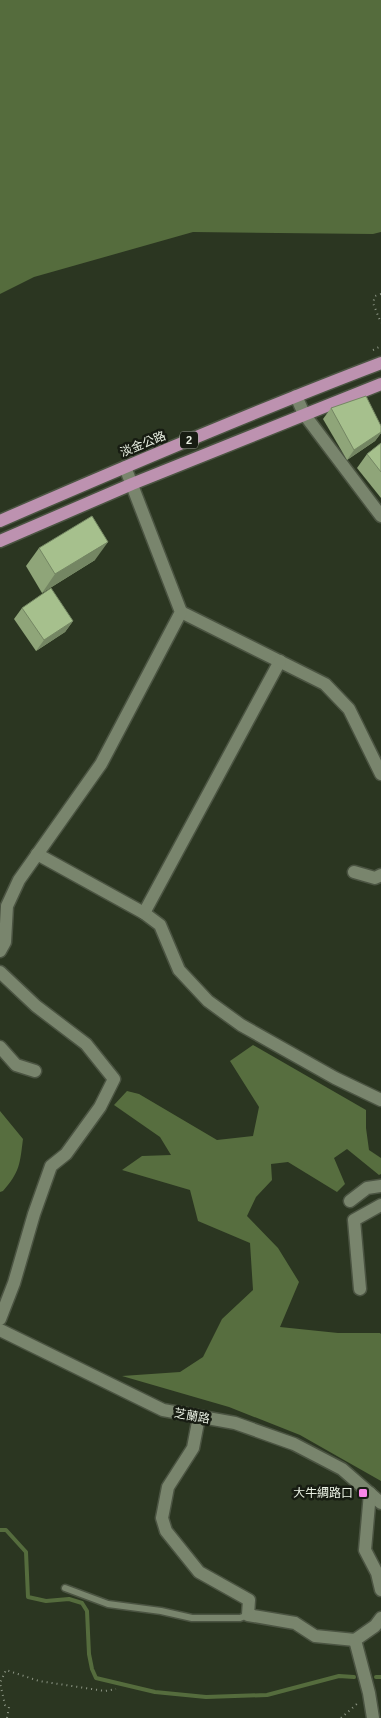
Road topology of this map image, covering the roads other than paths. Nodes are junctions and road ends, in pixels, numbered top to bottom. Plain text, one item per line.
1 (381, 363) edge
2 (381, 384) edge
3 (296, 396) junction
4 (304, 414) junction
5 (124, 467) junction
6 (132, 484) junction
7 (381, 516) edge
8 (0, 521) edge
9 (0, 541) edge
10 (181, 612) junction
11 (280, 661) junction
12 (381, 774) edge
13 (37, 854) junction
14 (354, 872) dead end
15 (381, 875) edge
16 (144, 913) junction
17 (0, 950) edge
18 (0, 972) edge
19 (0, 1047) edge
20 (35, 1071) dead end
21 (381, 1100) edge
22 (381, 1186) edge
23 (350, 1202) dead end
24 (381, 1205) edge
25 (360, 1289) dead end
26 (0, 1319) edge
27 (0, 1330) edge
28 (199, 1417) junction
29 (370, 1494) junction
30 (381, 1503) edge
31 (65, 1588) dead end
32 (381, 1590) edge
33 (248, 1615) junction
34 (381, 1618) edge
35 (355, 1640) junction
36 (373, 1718) edge

1 - 3 main road, 淡金公路 / 2
2 - 4 main road, 2
3 - 4 street
3 - 5 main road, 淡金公路 / 2
4 - 6 main road, 2
4 - 7 street
5 - 6 street
5 - 8 main road, 淡金公路 / 2
6 - 9 main road, 2
6 - 10 street
10 - 11 street
10 - 13 street
11 - 12 street
11 - 16 street
13 - 16 street
13 - 17 street
14 - 15 street
16 - 21 street
18 - 26 street
19 - 20 street
22 - 23 street
24 - 25 street
27 - 28 street, 芝蘭路
28 - 29 street, 芝蘭路
28 - 33 street
29 - 30 street, 芝蘭路
29 - 32 street
31 - 33 lane
33 - 35 street
34 - 35 street
35 - 36 street

